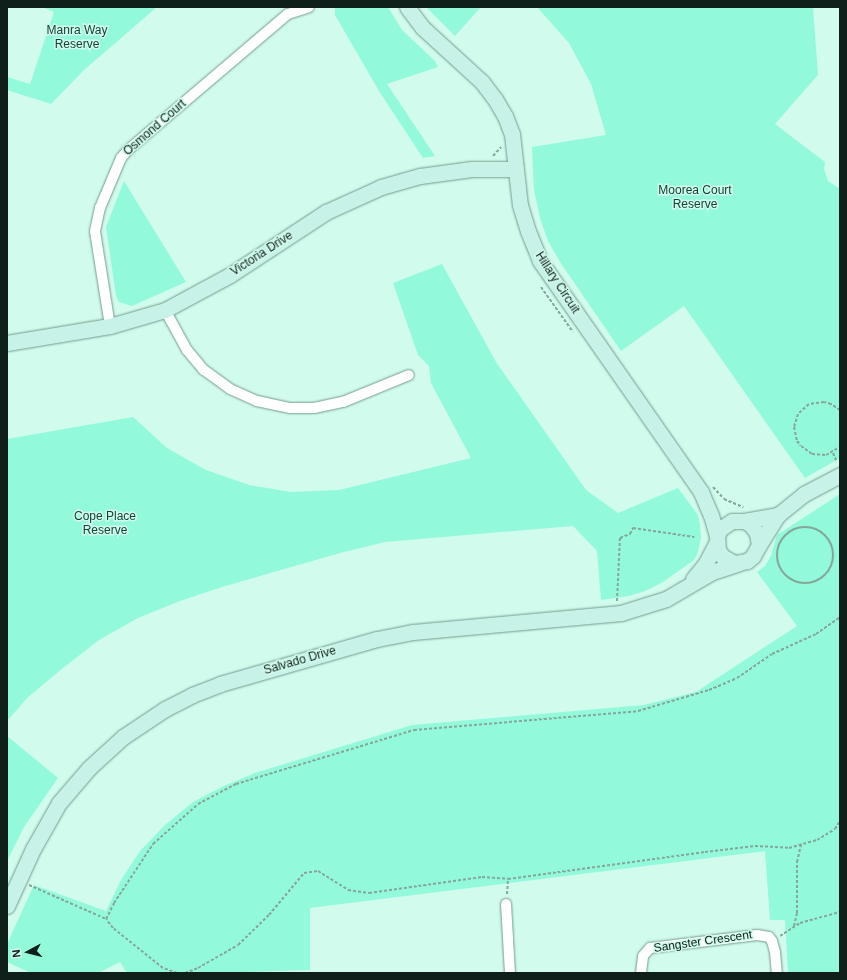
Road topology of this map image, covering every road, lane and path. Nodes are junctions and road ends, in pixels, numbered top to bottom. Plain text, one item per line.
1 (309, 7) edge
2 (407, 7) edge
3 (501, 142) dead end
4 (492, 160) dead end
5 (516, 168) junction
6 (165, 310) junction
7 (110, 326) junction
8 (7, 343) edge
9 (409, 375) dead end
10 (840, 410) edge
11 (840, 447) edge
12 (832, 453) junction
13 (840, 461) edge
14 (839, 468) edge
15 (705, 490) junction
16 (778, 515) junction
17 (743, 516) junction
18 (694, 537) dead end
19 (717, 539) junction
20 (759, 545) junction
21 (773, 552) dead end
22 (777, 553) junction
23 (740, 563) junction
24 (690, 583) junction
25 (617, 601) dead end
26 (840, 618) edge
27 (840, 822) edge
28 (801, 844) junction
29 (508, 879) junction
30 (18, 880) junction
31 (506, 904) joint
32 (7, 906) edge
33 (840, 912) edge
34 (106, 920) junction
35 (794, 926) junction
36 (772, 941) junction
37 (177, 973) edge
38 (185, 973) edge
39 (510, 973) edge
40 (641, 973) edge
41 (777, 973) edge

1 - 7 street, Osmond Court
2 - 5 street, Hillary Circuit
3 - 4 path
5 - 6 street, Victoria Drive
5 - 15 street, Hillary Circuit
6 - 7 street, Victoria Drive
6 - 9 street
7 - 8 street, Victoria Drive
10 - 12 path
11 - 12 path
12 - 14 path
13 - 14 path
14 - 16 street, Salvado Drive
15 - 17 street, Hillary Circuit
15 - 17 path
15 - 19 street, Hillary Circuit
16 - 17 street, Salvado Drive
16 - 20 street, Salvado Drive
17 - 19 street, Salvado Drive
17 - 20 street
18 - 25 path
19 - 23 street
19 - 24 street, Salvado Drive
20 - 23 street, Salvado Drive
21 - 22 path
22 - 22 path
23 - 24 street, Salvado Drive
24 - 30 street, Salvado Drive
26 - 34 path
27 - 28 path
28 - 29 path
28 - 35 path
29 - 31 path
29 - 38 path
30 - 32 street, Salvado Drive
30 - 34 path
31 - 39 street
33 - 35 path
34 - 37 path
35 - 36 path
36 - 40 street, Sangster Crescent
36 - 41 street

